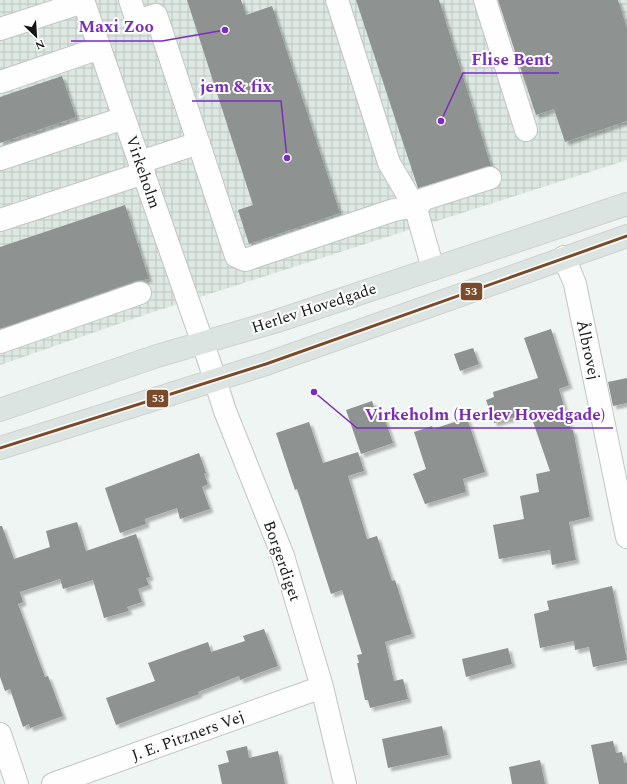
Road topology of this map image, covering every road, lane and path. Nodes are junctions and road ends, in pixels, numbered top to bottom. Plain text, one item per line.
1 (130, 0) edge
2 (337, 0) edge
3 (485, 0) edge
4 (83, 1) edge
5 (32, 9) edge
6 (0, 29) edge
7 (100, 48) junction
8 (0, 82) edge
9 (124, 118) junction
10 (526, 130) dead end
11 (199, 142) junction
12 (0, 159) edge
13 (142, 167) junction
14 (490, 178) dead end
15 (627, 204) edge
16 (416, 209) junction
17 (0, 220) edge
18 (627, 236) edge
19 (564, 257) junction
20 (433, 269) junction
21 (140, 293) dead end
22 (0, 342) edge
23 (203, 344) junction
24 (216, 381) junction
25 (0, 410) edge
26 (0, 448) edge
27 (627, 537) edge
28 (322, 687) junction
29 (0, 734) edge
30 (59, 783) edge
31 (16, 784) edge
32 (345, 784) edge

1 - 11 street
2 - 16 street
3 - 10 street
4 - 5 street
4 - 7 street, Virkeholm
5 - 6 street
7 - 8 street
7 - 9 street, Virkeholm
9 - 12 street
9 - 13 street, Virkeholm
11 - 13 street
11 - 16 street
13 - 17 street
13 - 23 street, Virkeholm
14 - 16 street
15 - 20 main road, Herlev Hovedgade
16 - 20 street
18 - 19 main road
19 - 24 main road
19 - 27 street, Ålbrovej
20 - 23 main road, Herlev Hovedgade
21 - 22 street
23 - 24 street, Borgerdiget
23 - 25 main road, Herlev Hovedgade
24 - 26 main road
24 - 28 street, Borgerdiget
28 - 30 street, J. E. Pitzners Vej
28 - 32 street, Borgerdiget
29 - 31 street

